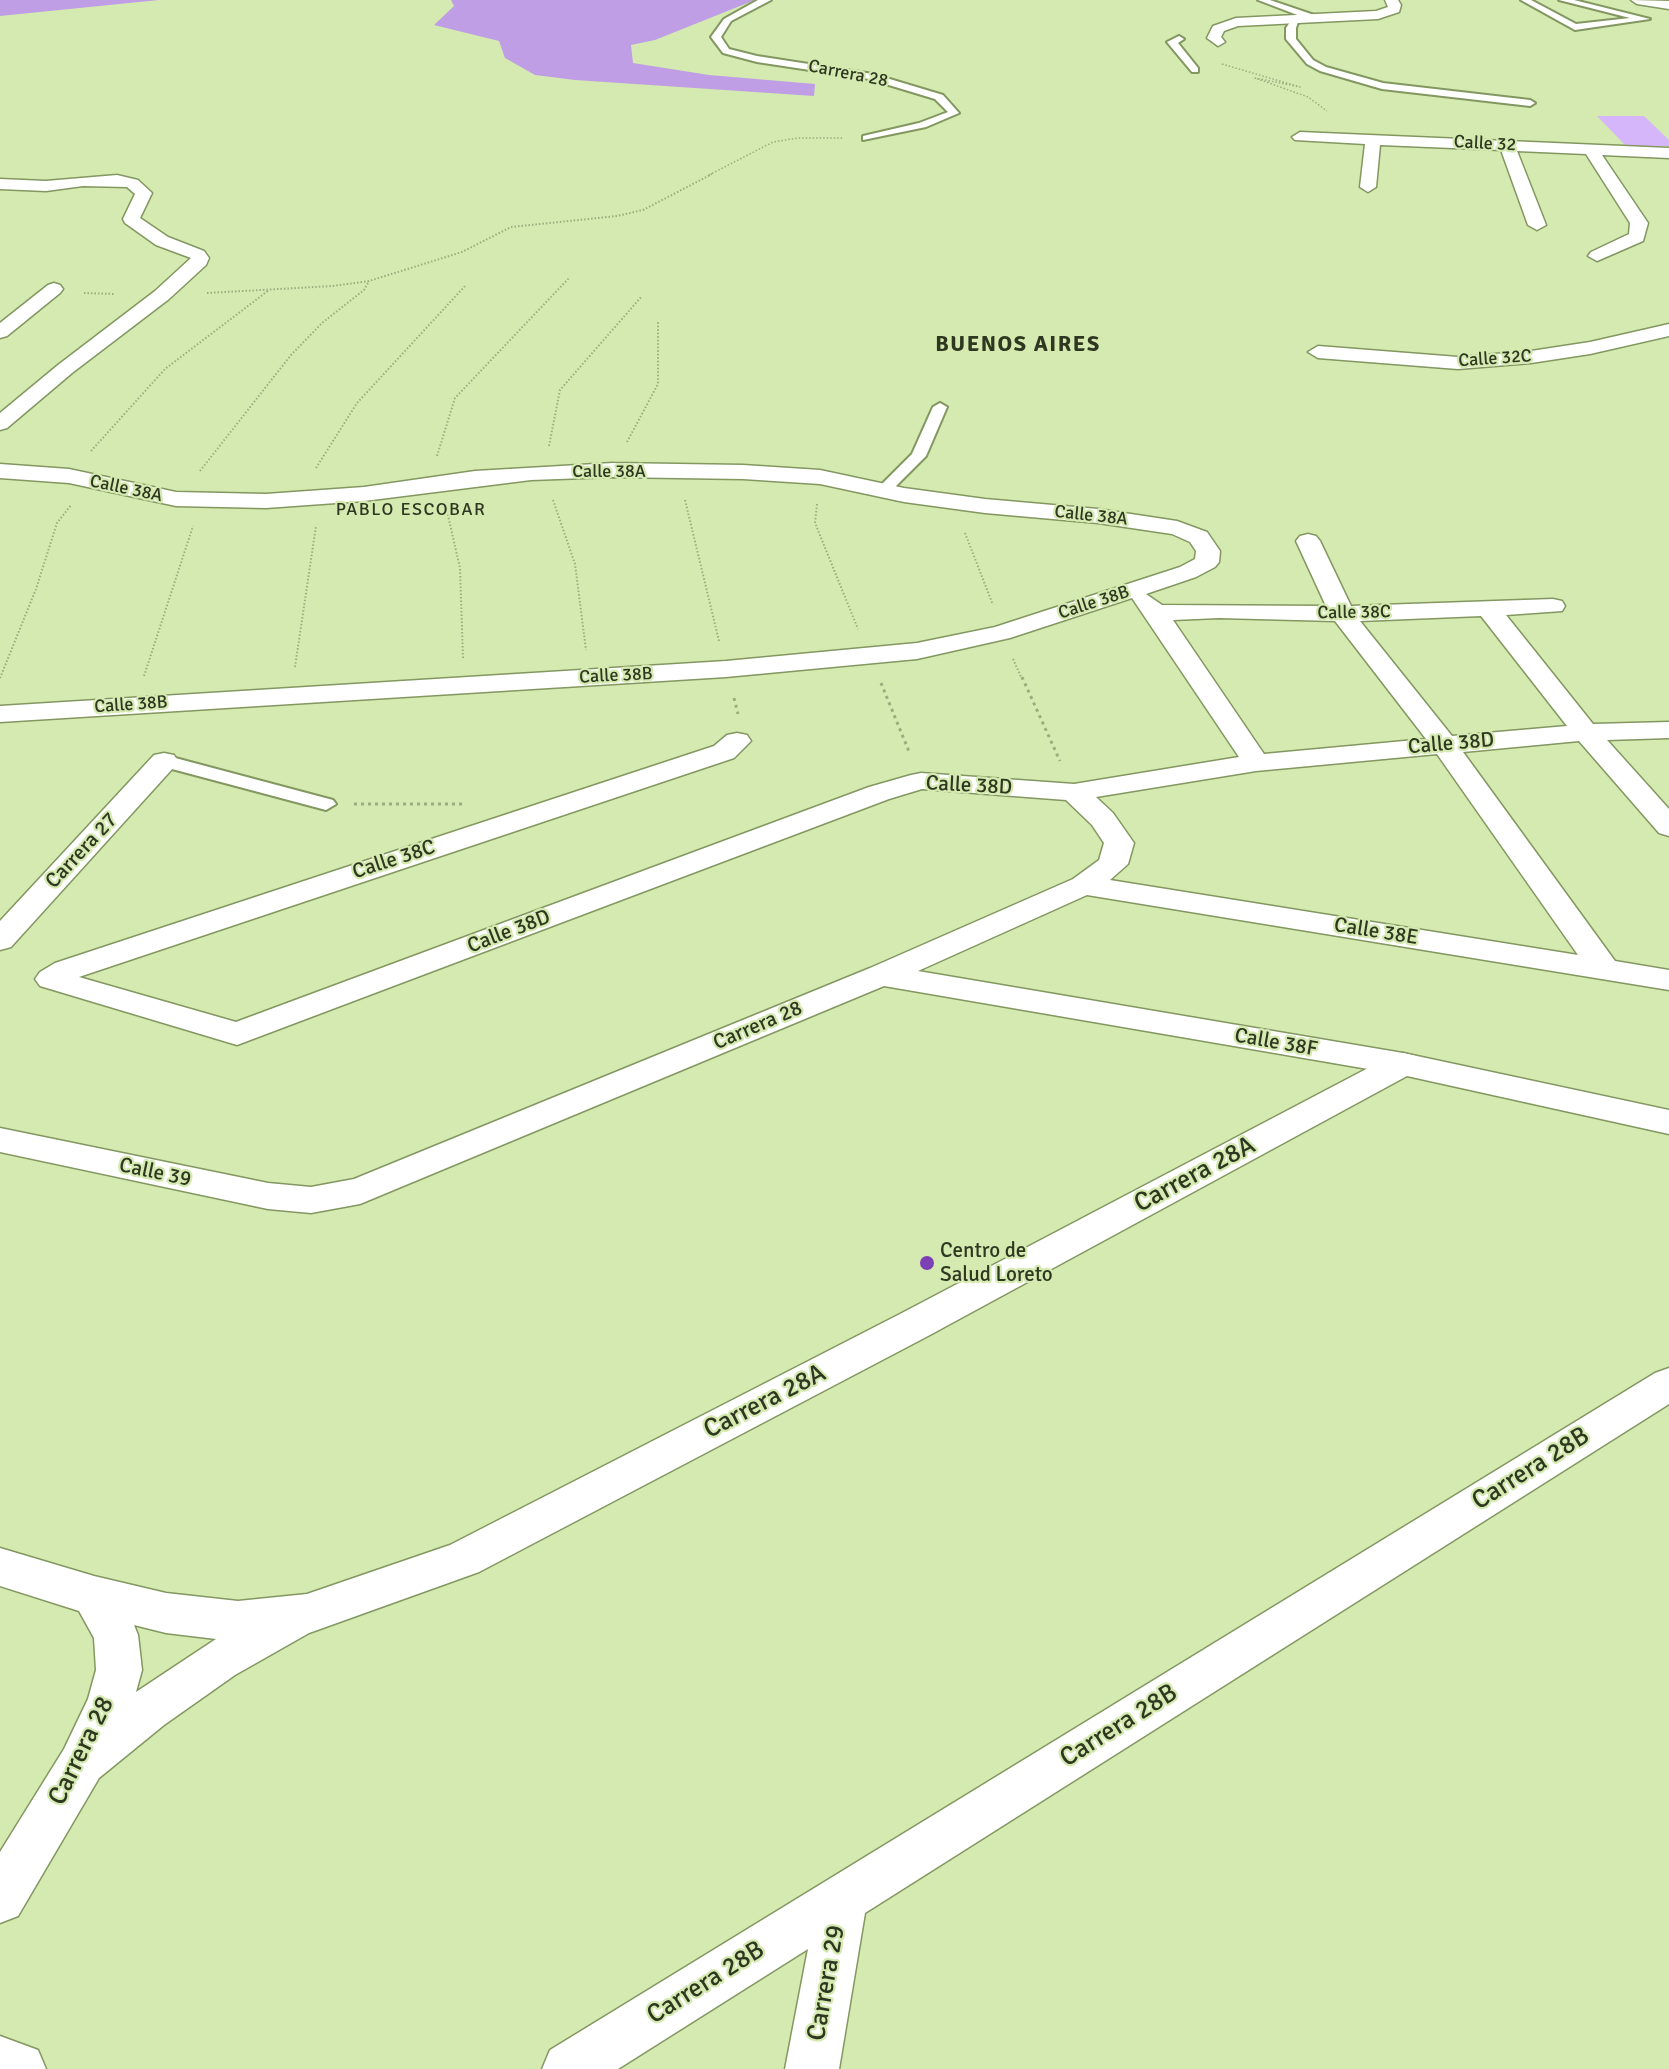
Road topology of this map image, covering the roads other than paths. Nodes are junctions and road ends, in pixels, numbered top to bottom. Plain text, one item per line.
1 (767, 0) edge
2 (1262, 0) edge
3 (1391, 0) edge
4 (1525, 0) edge
5 (1563, 0) edge
6 (1637, 0) edge
7 (1669, 5) edge
8 (1297, 18) junction
9 (1315, 18) junction
10 (1179, 39) dead end
11 (1218, 42) road end
12 (1196, 70) dead end
13 (1530, 103) dead end
14 (867, 138) road end
15 (1308, 138) road end
16 (1372, 140) junction
17 (1507, 145) junction
18 (1592, 150) junction
19 (1669, 153) edge
20 (0, 184) edge
21 (1368, 187) dead end
22 (1537, 225) dead end
23 (1597, 256) dead end
24 (54, 289) road end
25 (1669, 330) edge
26 (0, 333) edge
27 (1318, 352) dead end
28 (940, 407) dead end
29 (0, 424) edge
30 (0, 471) edge
31 (884, 490) junction
32 (1308, 541) dead end
33 (1208, 551) joint
34 (1133, 590) junction
35 (1553, 606) dead end
36 (1487, 608) junction
37 (1156, 613) junction
38 (1342, 614) junction
39 (0, 714) edge
40 (1669, 730) edge
41 (1586, 732) junction
42 (737, 741) road end
43 (1444, 744) junction
44 (164, 762) joint
45 (1256, 763) junction
46 (1074, 792) junction
47 (326, 804) road end
48 (1669, 827) edge
49 (1084, 885) junction
50 (0, 940) edge
51 (1604, 969) junction
52 (881, 975) junction
53 (1669, 980) edge
54 (237, 1034) joint
55 (1403, 1064) junction
56 (1669, 1122) edge
57 (0, 1140) edge
58 (311, 1200) joint
59 (1669, 1384) edge
60 (0, 1568) edge
61 (94, 1596) junction
62 (307, 1614) junction
63 (81, 1765) junction
64 (0, 1898) edge
65 (842, 1898) junction
66 (0, 2063) edge
67 (19, 2069) edge
68 (569, 2069) edge
69 (812, 2069) edge

1 - 14 lane, Carrera 28
2 - 9 lane
3 - 9 street
4 - 5 lane
6 - 7 street
8 - 9 street
8 - 11 street
8 - 13 lane
10 - 12 lane
15 - 16 street, Calle 32
16 - 17 street, Calle 32
16 - 21 street
17 - 18 street, Calle 32
17 - 22 street
18 - 19 street, Calle 32
18 - 23 street
20 - 29 street
24 - 26 street
25 - 27 street, Calle 32C
28 - 31 lane
30 - 31 street, Calle 38A
31 - 33 street, Calle 38A
32 - 38 street
33 - 34 street, Calle 38B
34 - 37 street
34 - 39 street, Calle 38B
35 - 36 street, Calle 38C
36 - 38 street, Calle 38C
36 - 41 street
37 - 38 street, Calle 38C
37 - 45 street
38 - 43 street
40 - 41 street, Calle 38D
41 - 43 street, Calle 38D
41 - 48 street
42 - 54 street, Calle 38C
43 - 45 street, Calle 38D
43 - 51 street
44 - 47 lane
44 - 50 street, Carrera 27
45 - 46 street, Calle 38D
46 - 49 street, Carrera 28
46 - 54 street, Calle 38D
49 - 51 street, Calle 38E
49 - 52 street, Carrera 28
51 - 53 street, Calle 38E
52 - 55 street, Calle 38F
52 - 58 street, Carrera 28
55 - 56 street, Calle 38F
55 - 62 street, Carrera 28A
57 - 58 street, Calle 39
59 - 65 street, Carrera 28B
60 - 61 street, Carrera 28A
61 - 62 street, Carrera 28A
61 - 63 street, Carrera 28
62 - 63 street
63 - 64 street, Carrera 28
65 - 68 street, Carrera 28B
65 - 69 street, Carrera 29
66 - 67 street

